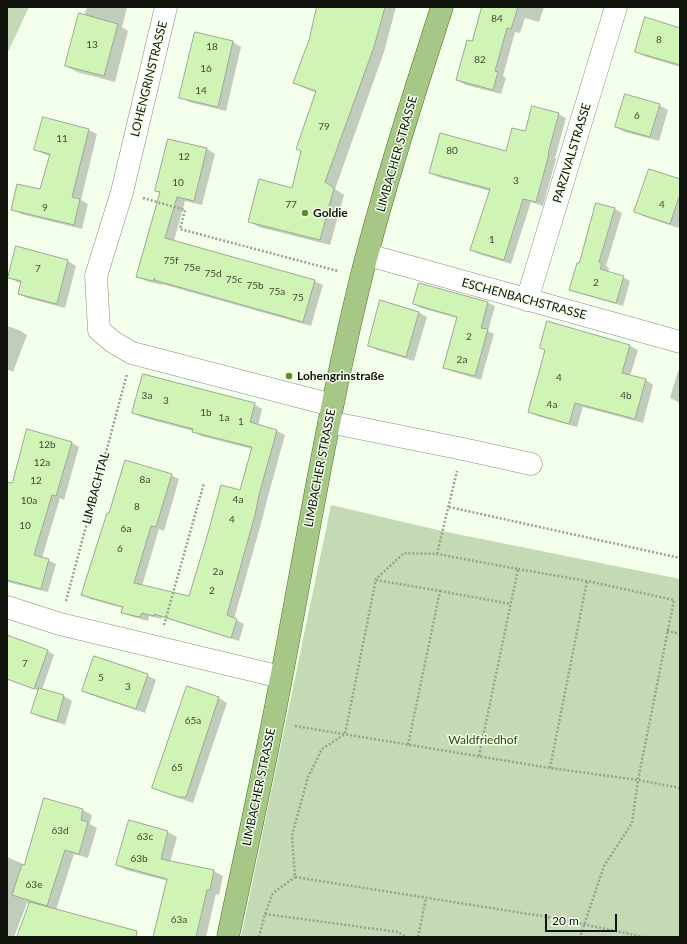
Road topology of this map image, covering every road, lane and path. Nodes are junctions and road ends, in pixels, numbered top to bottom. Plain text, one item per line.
1 (166, 7) edge
2 (442, 7) edge
3 (616, 7) edge
4 (122, 192) junction
5 (368, 255) junction
6 (361, 277) junction
7 (527, 300) junction
8 (680, 342) edge
9 (132, 353) junction
10 (331, 414) junction
11 (463, 449) junction
12 (531, 464) dead end
13 (204, 483) dead end
14 (448, 507) junction
15 (437, 554) junction
16 (680, 558) edge
17 (518, 569) junction
18 (376, 580) junction
19 (587, 581) junction
20 (440, 591) junction
21 (511, 604) junction
22 (7, 607) edge
23 (60, 624) junction
24 (667, 631) junction
25 (680, 634) edge
26 (158, 647) junction
27 (282, 677) junction
28 (273, 723) junction
29 (345, 734) junction
30 (408, 744) junction
31 (479, 756) junction
32 (550, 768) junction
33 (638, 780) junction
34 (680, 788) edge
35 (294, 877) junction
36 (426, 898) junction
37 (265, 914) junction
38 (584, 924) junction
39 (228, 937) edge
40 (259, 937) edge
41 (406, 937) edge
42 (418, 937) edge
43 (580, 937) edge
44 (644, 937) edge

1 - 4 street, LOHENGRINSTRASSE
2 - 5 main road, LIMBACHER STRASSE
3 - 7 street, PARZIVALSTRASSE
4 - 6 path
4 - 9 street, LOHENGRINSTRASSE
5 - 6 main road, LIMBACHER STRASSE
5 - 7 street, ESCHENBACHSTRASSE
6 - 10 main road, LIMBACHER STRASSE
7 - 8 street, ESCHENBACHSTRASSE
9 - 10 street, LOHENGRINSTRASSE
9 - 23 path, LIMBACHTAL
10 - 11 street, LOHENGRINSTRASSE
10 - 27 main road, LIMBACHER STRASSE
11 - 12 street, LOHENGRINSTRASSE
11 - 14 path
13 - 26 path
14 - 15 path
14 - 16 path
15 - 17 path
15 - 18 path
17 - 19 path
17 - 21 path
18 - 20 path
18 - 29 path
19 - 24 path
19 - 32 path
20 - 21 path
20 - 30 path
21 - 31 path
22 - 23 street
23 - 26 street
24 - 25 path
24 - 33 path
26 - 27 street
27 - 28 main road, LIMBACHER STRASSE
28 - 29 path
28 - 39 main road, LIMBACHER STRASSE
29 - 30 path
29 - 35 path
30 - 31 path
31 - 32 path
32 - 33 path
33 - 34 path
33 - 38 path
35 - 36 path
35 - 37 path
36 - 38 path
36 - 42 path
37 - 40 path
37 - 41 path
38 - 43 path
38 - 44 path

